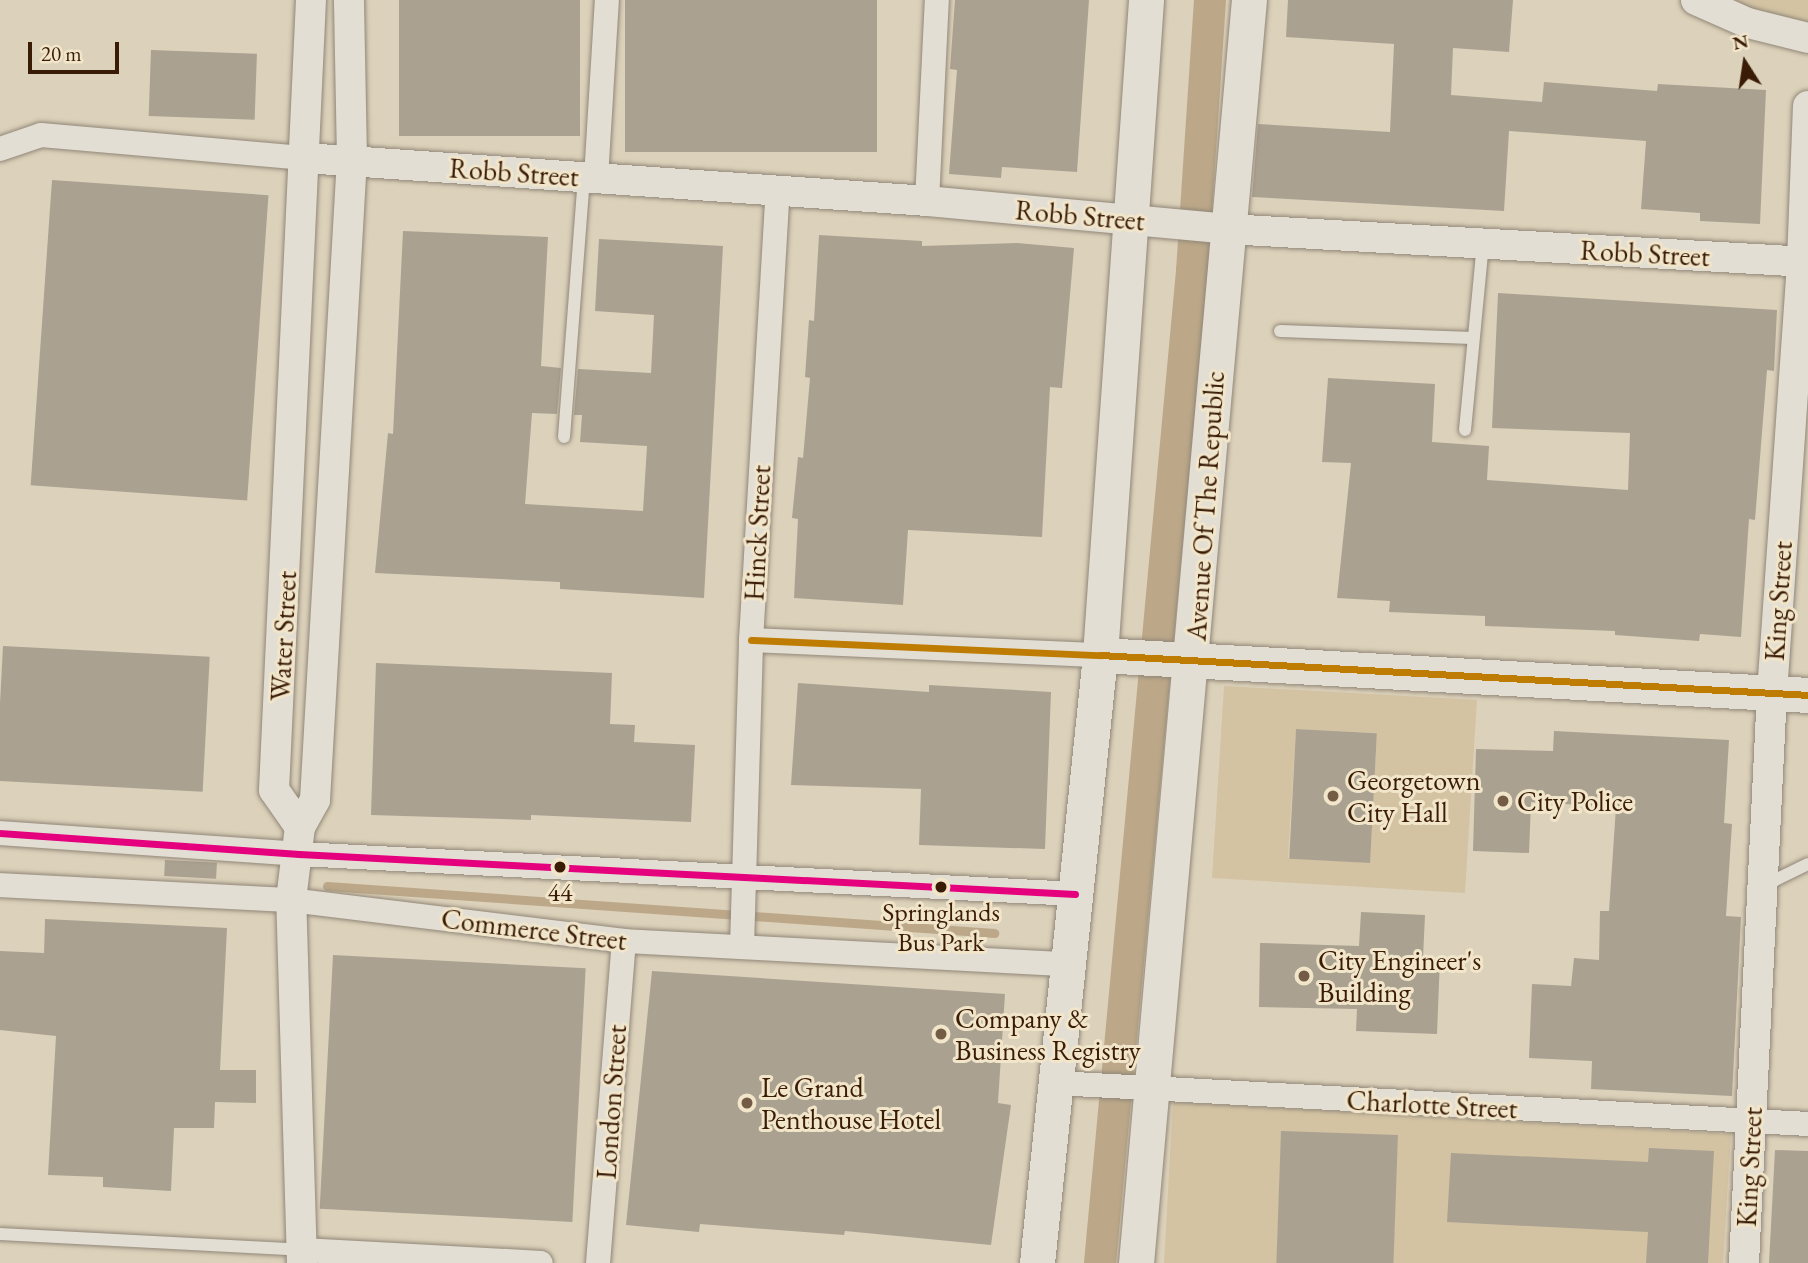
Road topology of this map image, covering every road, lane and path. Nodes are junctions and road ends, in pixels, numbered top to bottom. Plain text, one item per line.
1 (312, 0) edge
2 (349, 0) edge
3 (607, 0) edge
4 (937, 0) edge
5 (1146, 0) edge
6 (1249, 0) edge
7 (1696, 0) edge
8 (1808, 38) edge
9 (1808, 106) edge
10 (1, 147) edge
11 (305, 158) junction
12 (352, 159) junction
13 (590, 178) junction
14 (778, 190) junction
15 (926, 201) junction
16 (1144, 222) junction
17 (1215, 228) junction
18 (1483, 243) junction
19 (1805, 262) edge
20 (1280, 331) dead end
21 (1474, 338) junction
22 (1465, 430) dead end
23 (564, 437) dead end
24 (285, 607) junction
25 (324, 613) junction
26 (751, 640) junction
27 (1109, 656) junction
28 (1182, 662) junction
29 (1772, 693) junction
30 (1808, 695) edge
31 (0, 833) edge
32 (299, 841) junction
33 (1808, 864) edge
34 (743, 876) junction
35 (0, 885) edge
36 (1763, 886) junction
37 (1075, 894) junction
38 (291, 900) junction
39 (624, 941) junction
40 (742, 947) junction
41 (1068, 964) junction
42 (1056, 1083) junction
43 (1140, 1088) junction
44 (1752, 1121) junction
45 (1808, 1124) edge
46 (0, 1234) edge
47 (302, 1256) edge
48 (541, 1263) edge
49 (598, 1263) edge
50 (1037, 1263) edge
51 (1136, 1263) edge
52 (1744, 1263) edge

1 - 11 street, Water Street
2 - 12 street, Water Street
3 - 13 street
4 - 15 street
5 - 16 main road
6 - 17 main road, Avenue Of The Republic
7 - 8 street
9 - 19 street, King Street
10 - 11 street
11 - 12 street
11 - 24 street, Water Street
12 - 13 street, Robb Street
12 - 25 street, Water Street
13 - 14 street, Robb Street
13 - 23 lane
14 - 15 street, Robb Street
14 - 26 street, Hinck Street
15 - 16 street, Robb Street
16 - 17 street, Robb Street
16 - 27 main road
17 - 18 street, Robb Street
17 - 28 main road, Avenue Of The Republic
18 - 19 street, Robb Street
18 - 21 lane
19 - 29 street, King Street
20 - 21 lane
21 - 22 lane
24 - 25 street
24 - 32 street, Water Street
25 - 32 street, Water Street
26 - 27 street
26 - 34 street, Hinck Street
27 - 28 main road
27 - 37 main road
28 - 29 main road
28 - 43 main road, Avenue Of The Republic
29 - 30 main road
29 - 36 street, King Street
31 - 32 street, Commerce Street
32 - 34 street, Commerce Street
32 - 38 street
33 - 36 lane
34 - 37 street, Commerce Street
34 - 40 street, Hinck Street
35 - 38 street, Commerce Street
36 - 44 street, King Street
37 - 41 main road
38 - 39 street, Commerce Street
38 - 47 street
39 - 40 street, Commerce Street
39 - 49 street, London Street
40 - 41 street, Commerce Street
41 - 42 main road
42 - 43 street, Charlotte Street
42 - 50 main road
43 - 44 street, Charlotte Street
43 - 51 main road, Avenue Of The Republic
44 - 45 street, Charlotte Street
44 - 52 street, King Street
46 - 47 lane
47 - 48 street

